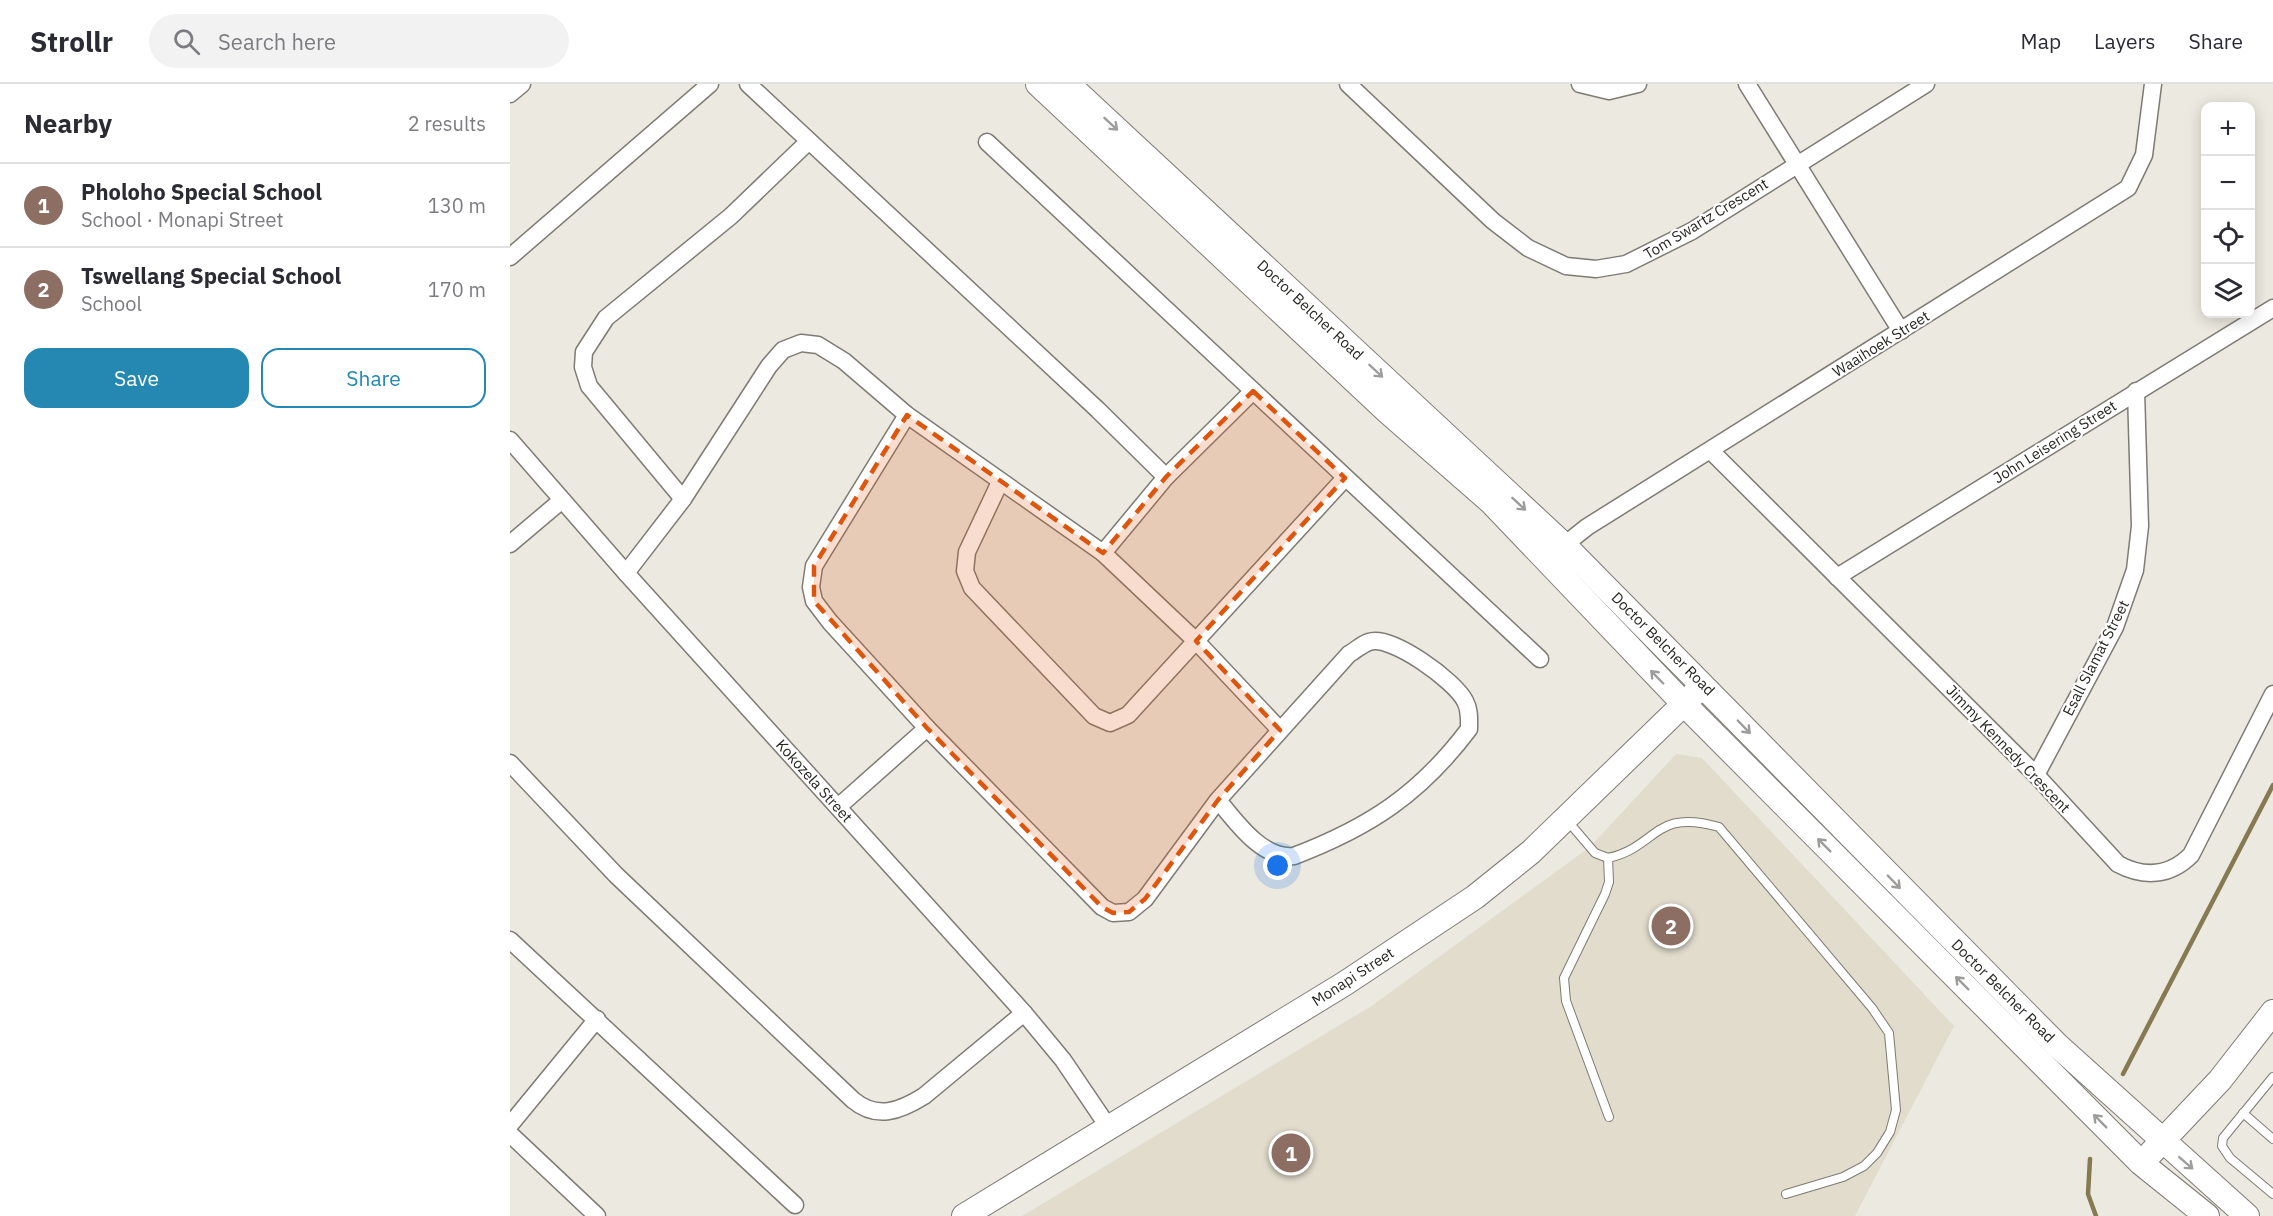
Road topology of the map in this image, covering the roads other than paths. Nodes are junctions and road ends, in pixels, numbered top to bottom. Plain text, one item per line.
1 (522, 84) edge
2 (710, 84) edge
3 (748, 84) edge
4 (1038, 84) edge
5 (1068, 84) edge
6 (1348, 84) edge
7 (1580, 84) edge
8 (1638, 84) edge
9 (1747, 84) edge
10 (1926, 84) edge
11 (2153, 84) edge
12 (510, 94) edge
13 (809, 141) junction
14 (987, 142) dead end
15 (1797, 164) junction
16 (510, 256) edge
17 (2273, 308) edge
18 (1901, 331) junction
19 (1253, 391) junction
20 (2136, 391) junction
21 (908, 415) junction
22 (510, 440) edge
23 (1711, 451) junction
24 (1166, 477) junction
25 (1345, 478) junction
26 (1000, 482) junction
27 (682, 499) junction
28 (562, 500) junction
29 (510, 544) edge
30 (1564, 545) junction
31 (1103, 553) junction
32 (1544, 561) junction
33 (626, 573) junction
34 (1838, 577) junction
35 (1196, 642) junction
36 (1540, 659) dead end
37 (1703, 685) junction
38 (2273, 694) edge
39 (1684, 704) junction
40 (927, 728) junction
41 (1280, 730) junction
42 (510, 763) edge
43 (2036, 775) junction
44 (1218, 800) junction
45 (838, 807) junction
46 (1566, 819) junction
47 (1608, 858) junction
48 (510, 940) edge
49 (2273, 1012) edge
50 (1024, 1013) junction
51 (597, 1019) junction
52 (2273, 1077) edge
53 (2243, 1113) junction
54 (1609, 1117) dead end
55 (510, 1125) edge
56 (1109, 1128) junction
57 (510, 1134) edge
58 (2273, 1139) edge
59 (2163, 1142) junction
60 (2141, 1163) junction
61 (1786, 1194) dead end
62 (2273, 1194) edge
63 (795, 1205) dead end
64 (597, 1216) edge
65 (964, 1216) edge
66 (2207, 1216) edge
67 (2247, 1216) edge

1 - 12 street
2 - 16 street
3 - 13 street
4 - 32 main road, Doctor Belcher Road
5 -> 30 main road, Doctor Belcher Road
6 - 15 street, Tom Swartz Crescent
7 - 8 street
9 - 15 street
10 - 15 street, Tom Swartz Crescent
11 - 18 street, Waaihoek Street
13 - 24 street
13 - 27 street
14 - 19 street
15 - 18 street
17 - 20 street, John Leisering Street
18 - 23 street, Waaihoek Street
19 - 24 street
19 - 25 street
20 - 34 street, John Leisering Street
20 - 43 street, Esall Slamat Street
21 - 26 street
21 - 27 street
21 - 40 street
22 - 28 street, Kokozela Street
23 - 30 street, Waaihoek Street
23 - 34 street, Jimmy Kennedy Crescent
24 - 31 street
25 - 35 street
25 - 36 street
26 - 31 street
26 - 35 street
27 - 33 street
28 - 29 street
28 - 33 street, Kokozela Street
30 - 32 street, Waaihoek Street
30 - 37 main road, Doctor Belcher Road
31 - 35 street
39 -> 32 main road, Doctor Belcher Road
33 - 45 street, Kokozela Street
34 - 43 street, Jimmy Kennedy Crescent
35 - 41 street
37 - 39 main road, Monapi Street
37 -> 59 main road, Doctor Belcher Road
38 - 43 street, Jimmy Kennedy Crescent
39 - 46 main road, Monapi Street
60 -> 39 main road, Doctor Belcher Road
40 - 44 street
40 - 45 street
41 - 44 street
41 - 44 street
42 - 50 street
45 - 50 street, Kokozela Street
46 - 47 lane
46 - 56 main road, Monapi Street
47 - 54 lane
47 - 61 lane
48 - 51 street
49 - 59 main road
50 - 56 street, Kokozela Street
51 - 55 street
51 - 63 street
52 - 53 lane
53 - 58 lane
53 - 62 lane
56 - 65 main road, Monapi Street
57 - 64 street
59 - 60 main road
59 -> 67 main road, Doctor Belcher Road
60 - 66 main road, Doctor Belcher Road

